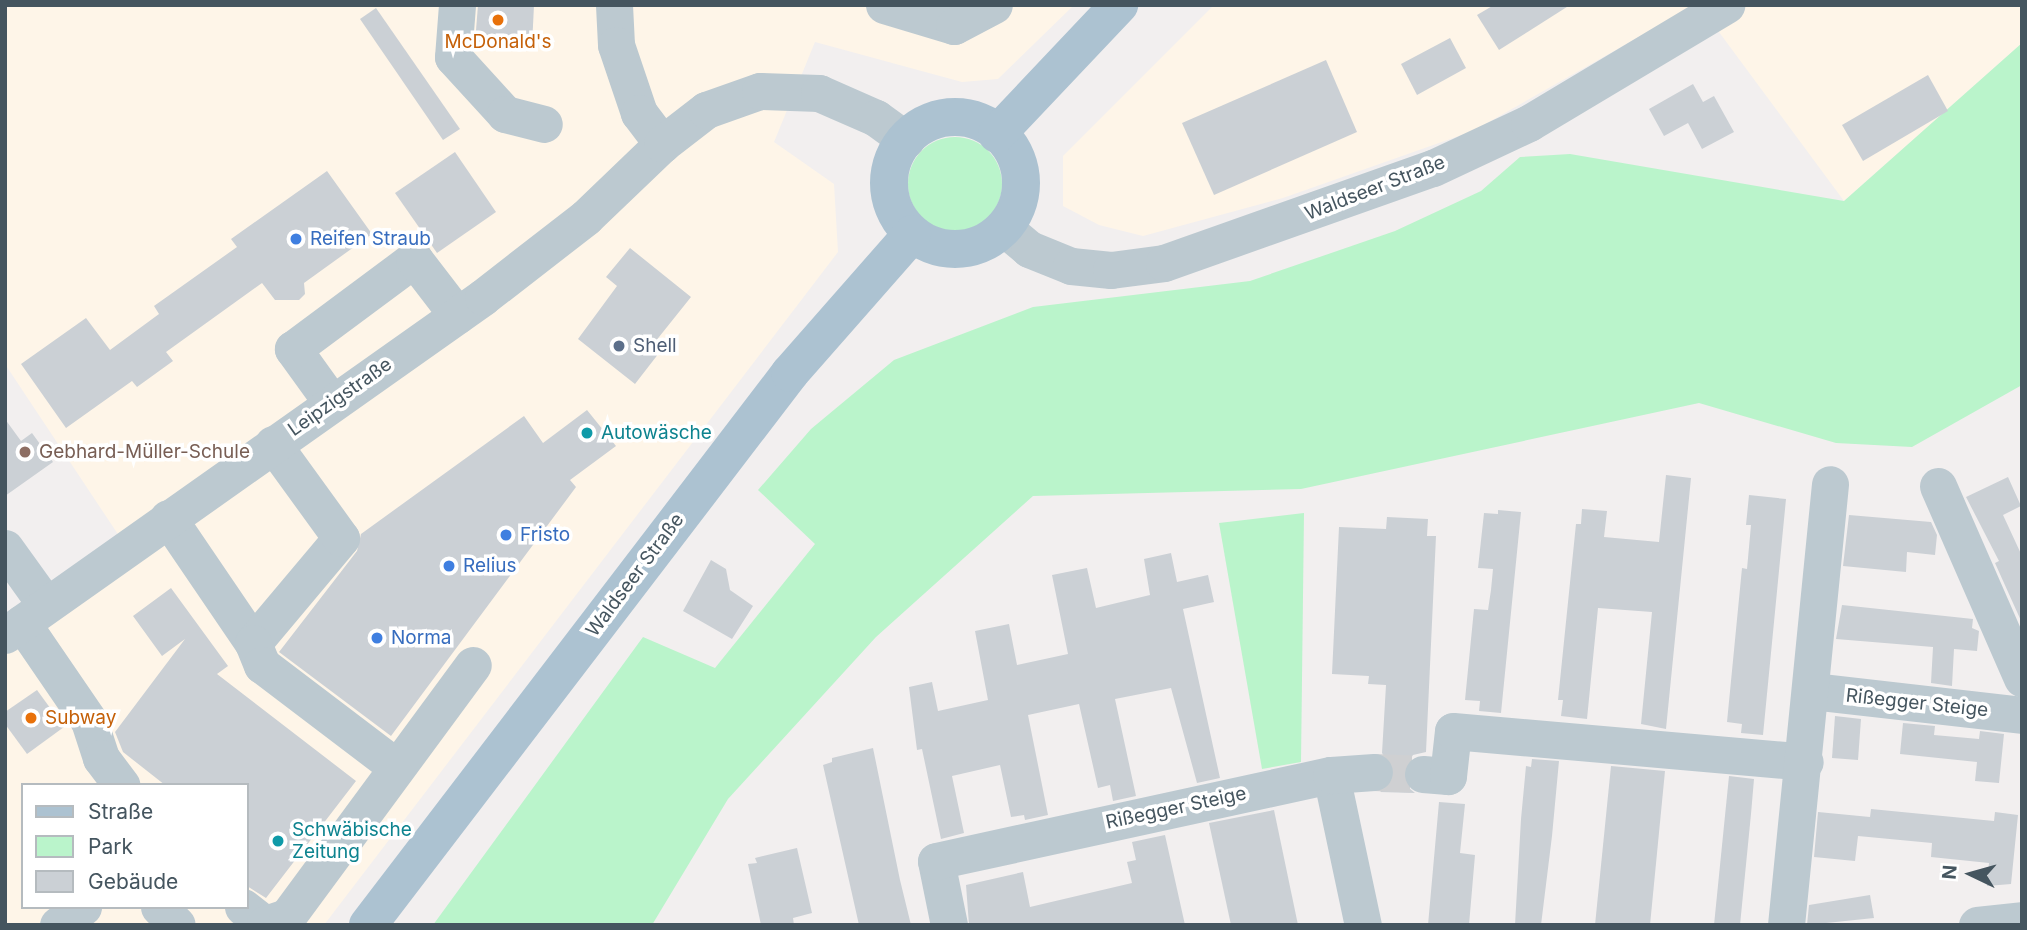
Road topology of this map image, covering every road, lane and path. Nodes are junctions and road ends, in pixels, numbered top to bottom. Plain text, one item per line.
1 (457, 5) edge
2 (614, 5) edge
3 (884, 5) edge
4 (994, 5) edge
5 (1119, 5) edge
6 (1726, 5) edge
7 (544, 124) dead end
8 (997, 134) junction
9 (906, 140) junction
10 (662, 144) junction
11 (1003, 227) junction
12 (912, 234) junction
13 (457, 316) junction
14 (332, 403) junction
15 (272, 444) junction
16 (1830, 484) dead end
17 (1938, 486) dead end
18 (168, 518) junction
19 (5, 548) edge
20 (25, 621) edge
21 (253, 643) junction
22 (473, 665) dead end
23 (2022, 678) edge
24 (1812, 691) junction
25 (2022, 715) edge
26 (1805, 762) junction
27 (395, 766) junction
28 (1374, 772) tunnel mouth
29 (1423, 774) tunnel mouth
30 (1331, 775) junction
31 (120, 783) edge
32 (80, 909) edge
33 (161, 909) edge
34 (246, 909) edge
35 (2022, 920) edge
36 (58, 925) edge
37 (177, 925) edge
38 (368, 925) edge
39 (950, 925) edge
40 (1363, 925) edge
41 (1786, 925) edge
42 (1977, 925) edge

1 - 7 street
2 - 10 street
3 - 4 street
5 - 8 main road
6 - 11 street, Waldseer Straße
8 - 9 main road
8 - 11 main road
9 - 10 street, Leipzigstraße
9 - 12 main road
10 - 13 street, Leipzigstraße
11 - 12 main road
12 - 38 main road, Waldseer Straße
13 - 14 street, Leipzigstraße
13 - 14 street
14 - 15 street, Leipzigstraße
15 - 18 street, Leipzigstraße
15 - 21 street
16 - 24 street
17 - 23 street
18 - 20 street, Leipzigstraße
18 - 21 street
19 - 20 street
20 - 31 street
21 - 27 street
22 - 27 street
24 - 25 street, Rißegger Steige
24 - 26 street
26 - 29 street
26 - 41 street
27 - 34 street
28 - 30 street
30 - 39 street, Rißegger Steige
30 - 40 street
32 - 36 street
33 - 37 street
35 - 42 street

